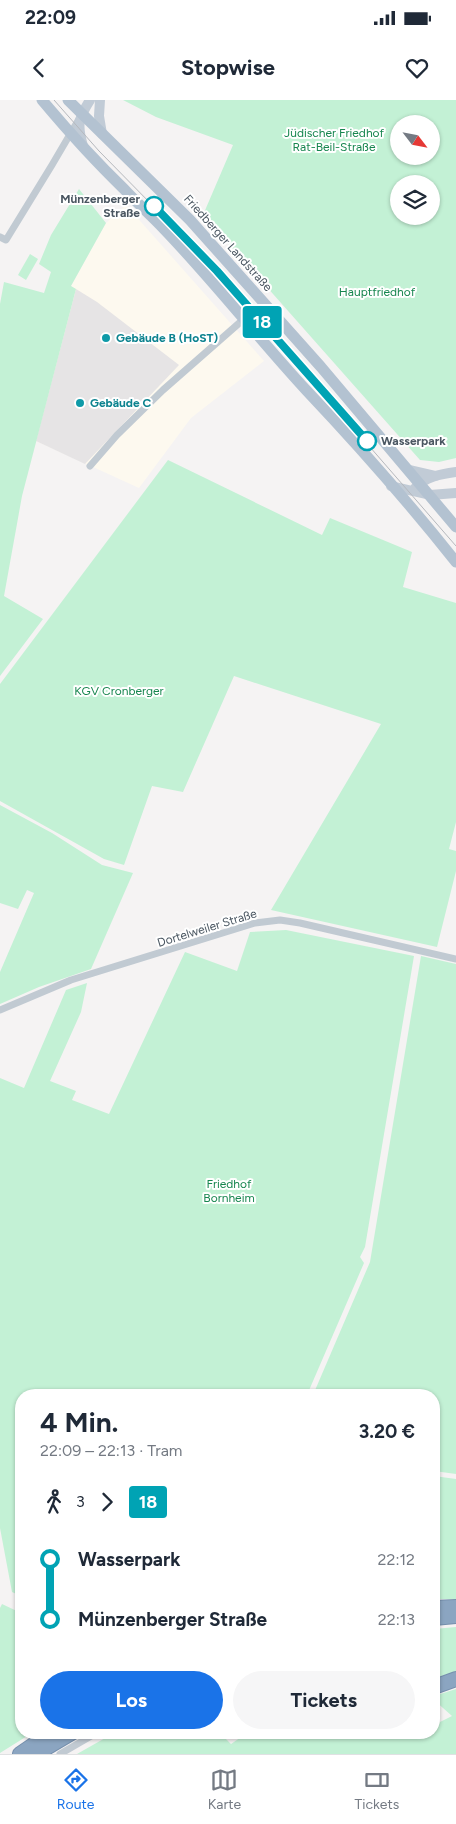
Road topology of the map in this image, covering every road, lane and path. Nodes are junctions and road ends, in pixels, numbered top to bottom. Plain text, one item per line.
1 (42, 100) edge
2 (68, 100) edge
3 (100, 100) edge
4 (86, 106) edge
5 (71, 133) junction
6 (102, 134) junction
7 (83, 146) junction
8 (3, 238) edge
9 (245, 318) junction
10 (90, 466) dead end
11 (410, 470) junction
12 (456, 472) edge
13 (437, 476) junction
14 (391, 486) junction
15 (416, 487) junction
16 (456, 493) edge
17 (430, 495) junction
18 (410, 506) junction
19 (456, 527) edge
20 (456, 562) edge
21 (456, 959) edge
22 (0, 1010) edge
23 (456, 1607) edge
24 (440, 1608) edge
25 (456, 1616) edge
26 (440, 1617) edge
27 (456, 1679) edge
28 (440, 1684) edge
29 (42, 1739) edge
30 (61, 1739) edge
31 (86, 1739) edge
32 (20, 1754) edge
33 (36, 1754) edge
34 (60, 1754) edge

1 - 5 main road
2 - 4 main road, Friedberger Landstraße
3 - 6 main road
4 - 5 street
4 - 6 main road, Friedberger Landstraße
4 - 7 main road
5 - 7 main road
5 - 8 street
6 - 11 main road, Friedberger Landstraße
7 - 9 main road
9 - 10 street
9 - 14 main road
11 - 13 main road
11 - 15 main road, Friedberger Landstraße
12 - 13 main road
13 - 15 main road
14 - 15 main road
14 - 18 main road
15 - 17 main road, Friedberger Landstraße
15 - 18 main road
16 - 17 main road
17 - 19 main road, Friedberger Landstraße
18 - 20 main road
21 - 22 street, Dortelweiler Straße
23 - 24 highway
25 - 26 highway
27 - 28 highway
29 - 32 highway
30 - 33 highway
31 - 34 street

